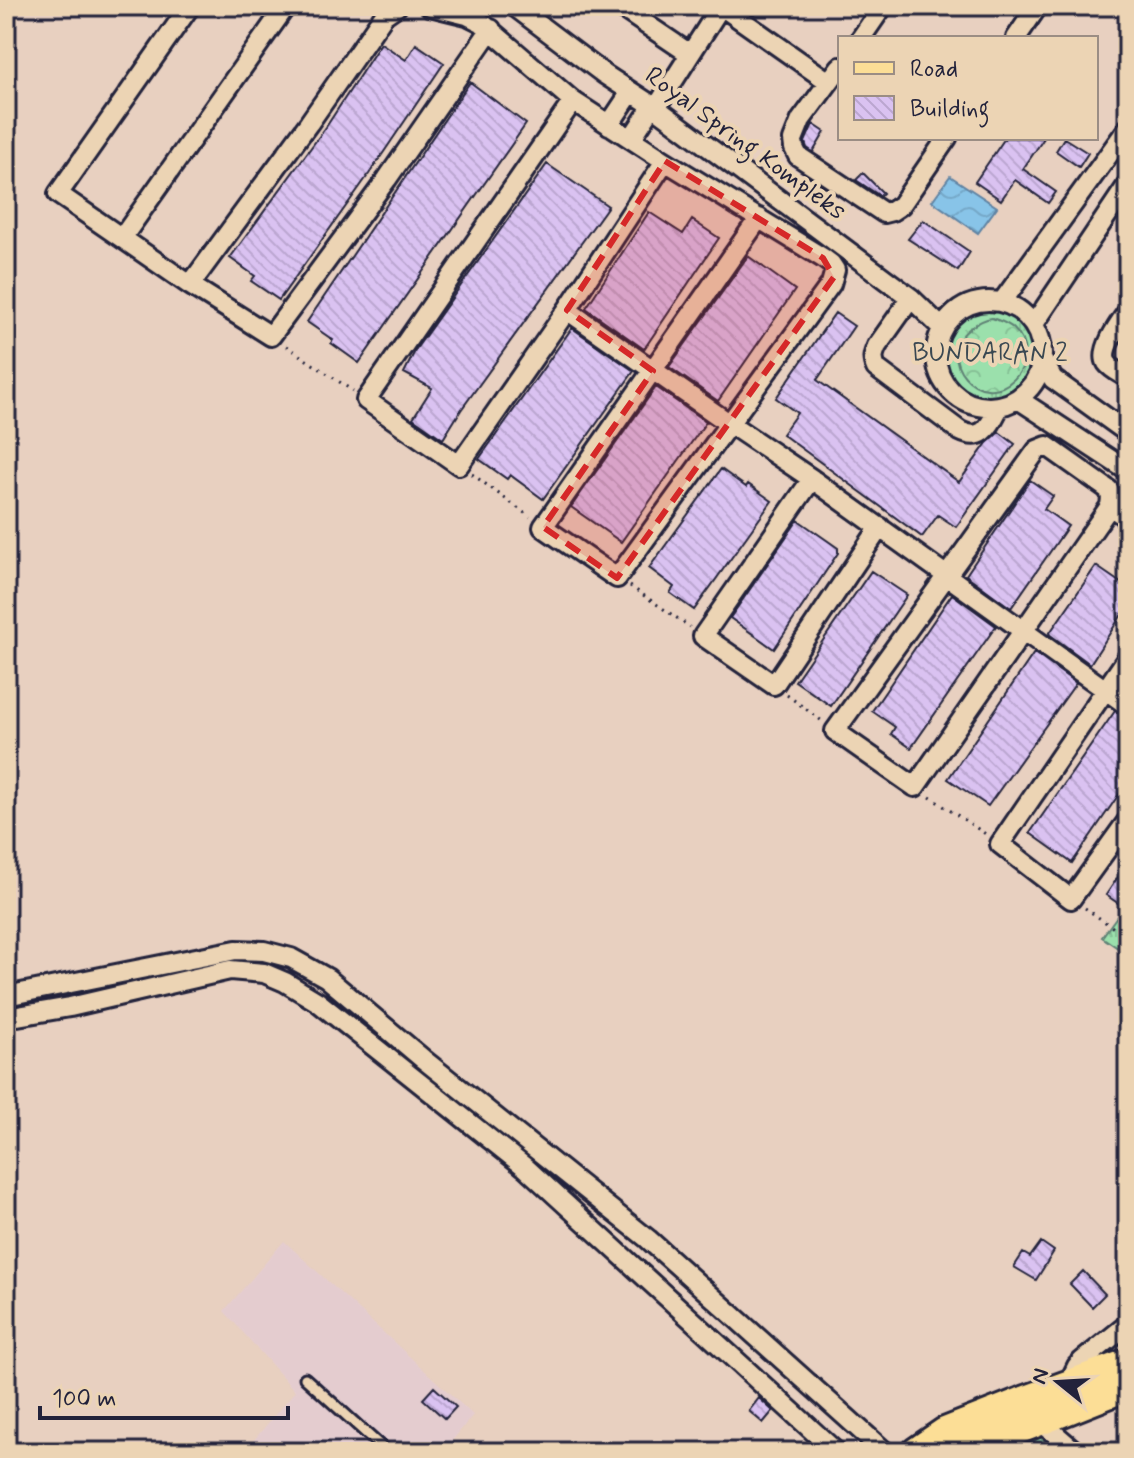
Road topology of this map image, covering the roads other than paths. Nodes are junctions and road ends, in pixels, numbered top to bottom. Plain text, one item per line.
1 (190, 6) edge
2 (286, 6) edge
3 (397, 6) edge
4 (430, 6) edge
5 (514, 6) edge
6 (619, 6) edge
7 (721, 6) edge
8 (883, 6) edge
9 (1038, 6) edge
10 (491, 29) junction
11 (862, 36) edge
12 (1017, 36) edge
13 (690, 54) junction
14 (835, 75) edge
15 (631, 92) junction
16 (573, 101) junction
17 (654, 108) junction
18 (609, 125) junction
19 (1128, 128) edge
20 (631, 139) junction
21 (946, 140) edge
22 (665, 161) junction
23 (1128, 184) edge
24 (759, 218) junction
25 (122, 238) junction
26 (190, 285) junction
27 (911, 298) junction
28 (1002, 302) junction
29 (567, 310) junction
30 (1128, 311) edge
31 (1034, 324) junction
32 (942, 328) junction
33 (1042, 359) junction
34 (653, 371) junction
35 (1128, 378) edge
36 (1018, 399) junction
37 (1000, 406) junction
38 (730, 424) junction
39 (1128, 433) edge
40 (1128, 471) edge
41 (812, 479) junction
42 (1110, 506) junction
43 (1128, 519) edge
44 (880, 527) junction
45 (946, 575) junction
46 (1022, 631) junction
47 (1128, 657) edge
48 (1104, 689) junction
49 (1128, 706) edge
50 (1128, 820) edge
51 (6, 996) edge
52 (6, 1018) edge
53 (1128, 1324) edge
54 (1128, 1363) edge
55 (305, 1378) dead end
56 (1128, 1386) edge
57 (1070, 1398) junction
58 (1030, 1411) junction
59 (387, 1452) edge
60 (836, 1452) edge
61 (885, 1452) edge
62 (916, 1452) edge
63 (967, 1452) edge
64 (1076, 1452) edge

1 - 25 street
2 - 25 street
3 - 26 street
4 - 10 street
5 - 15 street, Royal Spring Kompleks
6 - 13 street
7 - 13 street
7 - 14 street
8 - 11 street
9 - 12 street
10 - 16 street
10 - 26 street
13 - 17 street
14 - 21 street
15 - 17 street, Royal Spring Kompleks
15 - 18 street
16 - 18 street
16 - 29 street
17 - 20 street
17 - 27 street, Royal Spring Kompleks
18 - 20 street
19 - 28 street
20 - 22 street
22 - 24 street
22 - 29 street
23 - 31 street
24 - 34 street
24 - 38 street
25 - 26 street
27 - 32 street, Royal Spring Kompleks
27 - 37 street
28 - 31 street
28 - 32 street
29 - 34 street
30 - 35 street
31 - 33 street
32 - 37 street
33 - 36 street
33 - 39 street
34 - 38 street
34 - 38 street
36 - 37 street
36 - 40 street
38 - 41 street
41 - 44 street
41 - 44 street
42 - 43 street
42 - 45 street
42 - 46 street
44 - 45 street
45 - 46 street
45 - 46 street
46 - 48 street
47 - 48 street
48 - 49 street
48 - 50 street
51 - 61 street
52 - 60 street
53 - 57 street
54 - 57 main road
55 - 59 lane
56 - 57 main road
57 - 58 main road
58 - 62 main road
58 - 63 main road
58 - 64 street

